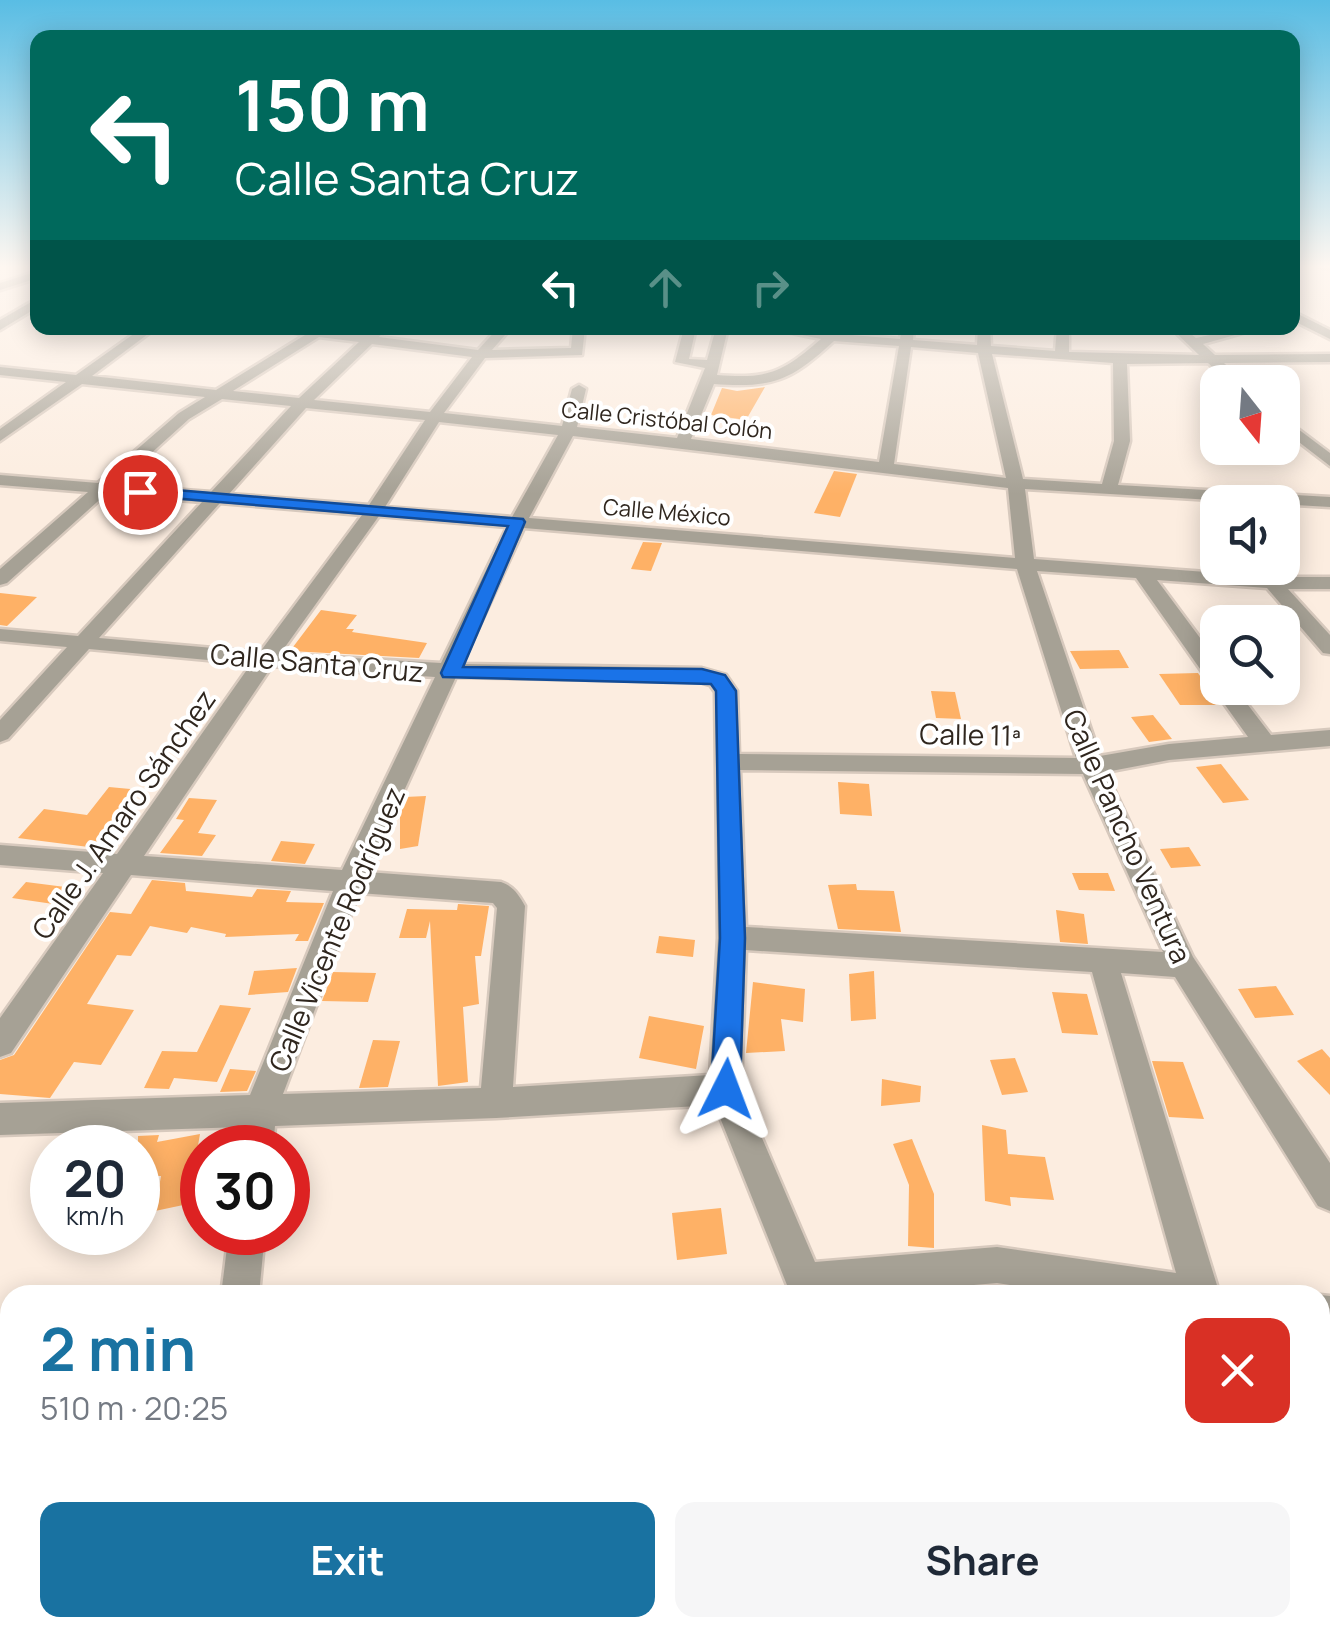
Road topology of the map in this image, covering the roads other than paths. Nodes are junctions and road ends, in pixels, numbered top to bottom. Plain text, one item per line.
1 (132, 341) edge
2 (302, 341) edge
3 (492, 341) edge
4 (578, 341) edge
5 (687, 341) edge
6 (719, 341) edge
7 (825, 341) edge
8 (907, 341) edge
9 (945, 341) edge
10 (984, 341) edge
11 (1062, 341) edge
12 (1200, 341) edge
13 (366, 342) joint
14 (1194, 343) joint
15 (984, 348) junction
16 (479, 354) junction
17 (1062, 354) junction
18 (1330, 358) edge
19 (1120, 360) junction
20 (1213, 362) junction
21 (1217, 365) edge
22 (0, 371) edge
23 (711, 372) junction
24 (82, 378) junction
25 (579, 389) dead end
26 (218, 392) junction
27 (303, 402) junction
28 (434, 418) junction
29 (568, 432) junction
30 (1300, 434) edge
31 (0, 436) edge
32 (682, 444) junction
33 (1326, 455) edge
34 (886, 466) junction
35 (0, 480) edge
36 (1016, 484) junction
37 (1109, 488) junction
38 (102, 489) junction
39 (216, 498) junction
40 (1330, 502) edge
41 (374, 511) junction
42 (518, 522) junction
43 (1025, 564) junction
44 (1142, 573) junction
45 (1200, 577) edge
46 (0, 579) edge
47 (1300, 583) edge
48 (1330, 583) edge
49 (1275, 585) edge
50 (0, 634) edge
51 (88, 640) junction
52 (1330, 648) edge
53 (1200, 653) edge
54 (265, 661) junction
55 (450, 673) junction
56 (1237, 705) edge
57 (0, 734) edge
58 (1330, 738) edge
59 (1264, 742) junction
60 (728, 762) junction
61 (1091, 766) junction
62 (0, 855) edge
63 (128, 863) junction
64 (350, 881) junction
65 (732, 938) junction
66 (1103, 961) junction
67 (1183, 965) junction
68 (0, 1043) edge
69 (726, 1089) junction
70 (496, 1103) junction
71 (260, 1112) junction
72 (0, 1119) edge
73 (259, 1125) edge
74 (1329, 1188) edge
75 (244, 1255) edge
76 (241, 1285) edge
77 (808, 1285) edge
78 (834, 1285) edge
79 (1132, 1285) edge
80 (1197, 1285) edge

1 - 24 street
2 - 26 street
3 - 16 street, Calle J. Amaro Sánchez
4 - 16 street
5 - 23 street
6 - 23 street
7 - 23 street
8 - 34 street
9 - 15 street
10 - 15 street, Calle Pancho Ventura
11 - 17 street
12 - 14 street
13 - 16 street
13 - 27 street
14 - 20 street
15 - 17 street
15 - 36 street, Calle Pancho Ventura
16 - 28 street, Calle J. Amaro Sánchez
17 - 19 street
18 - 20 street
19 - 20 street
19 - 37 street
20 - 21 street
22 - 24 street, Calle Cristóbal Colón
23 - 32 street
24 - 26 street, Calle Cristóbal Colón
24 - 31 street
25 - 29 street, Calle Vicente Rodríguez
26 - 27 street, Calle Cristóbal Colón
26 - 38 street
27 - 28 street, Calle Cristóbal Colón
27 - 39 street
28 - 29 street, Calle Cristóbal Colón
28 - 41 street, Calle J. Amaro Sánchez
29 - 32 street, Calle Cristóbal Colón
29 - 42 street, Calle Vicente Rodríguez
30 - 33 street
32 - 34 street, Calle Cristóbal Colón
34 - 36 street, Calle Cristóbal Colón
35 - 38 street, Calle México
36 - 37 street, Calle Cristóbal Colón
36 - 43 street, Calle Pancho Ventura
37 - 40 street, Calle Cristóbal Colón
38 - 39 street, Calle México
38 - 46 street
39 - 41 street, Calle México
39 - 51 street
41 - 42 street, Calle México
41 - 54 street, Calle J. Amaro Sánchez
42 - 43 street, Calle México
42 - 55 street, Calle Vicente Rodríguez
43 - 44 street, Calle México
43 - 61 street, Calle Pancho Ventura
44 - 45 street, Calle México
44 - 53 street
47 - 48 street, Calle México
49 - 52 street
50 - 51 street, Calle Santa Cruz
51 - 54 street, Calle Santa Cruz
51 - 57 street
54 - 55 street, Calle Santa Cruz
54 - 63 street, Calle J. Amaro Sánchez
55 - 60 street, Calle Santa Cruz
55 - 64 street, Calle Vicente Rodríguez
56 - 59 street
58 - 59 street, Calle 11ª
59 - 61 street, Calle 11ª
60 - 61 street, Calle 11ª
60 - 65 street, Calle Santa Cruz
61 - 67 street, Calle Pancho Ventura
62 - 63 street
63 - 64 street
63 - 68 street, Calle J. Amaro Sánchez
64 - 70 street
64 - 71 street, Calle Vicente Rodríguez
65 - 66 street
65 - 69 street, Calle Santa Cruz
66 - 67 street
66 - 80 street
67 - 74 street, Calle Pancho Ventura
69 - 70 street
69 - 77 street, Calle Santa Cruz
70 - 71 street
71 - 72 street
71 - 73 street, Calle Vicente Rodríguez
75 - 76 street
78 - 79 street

